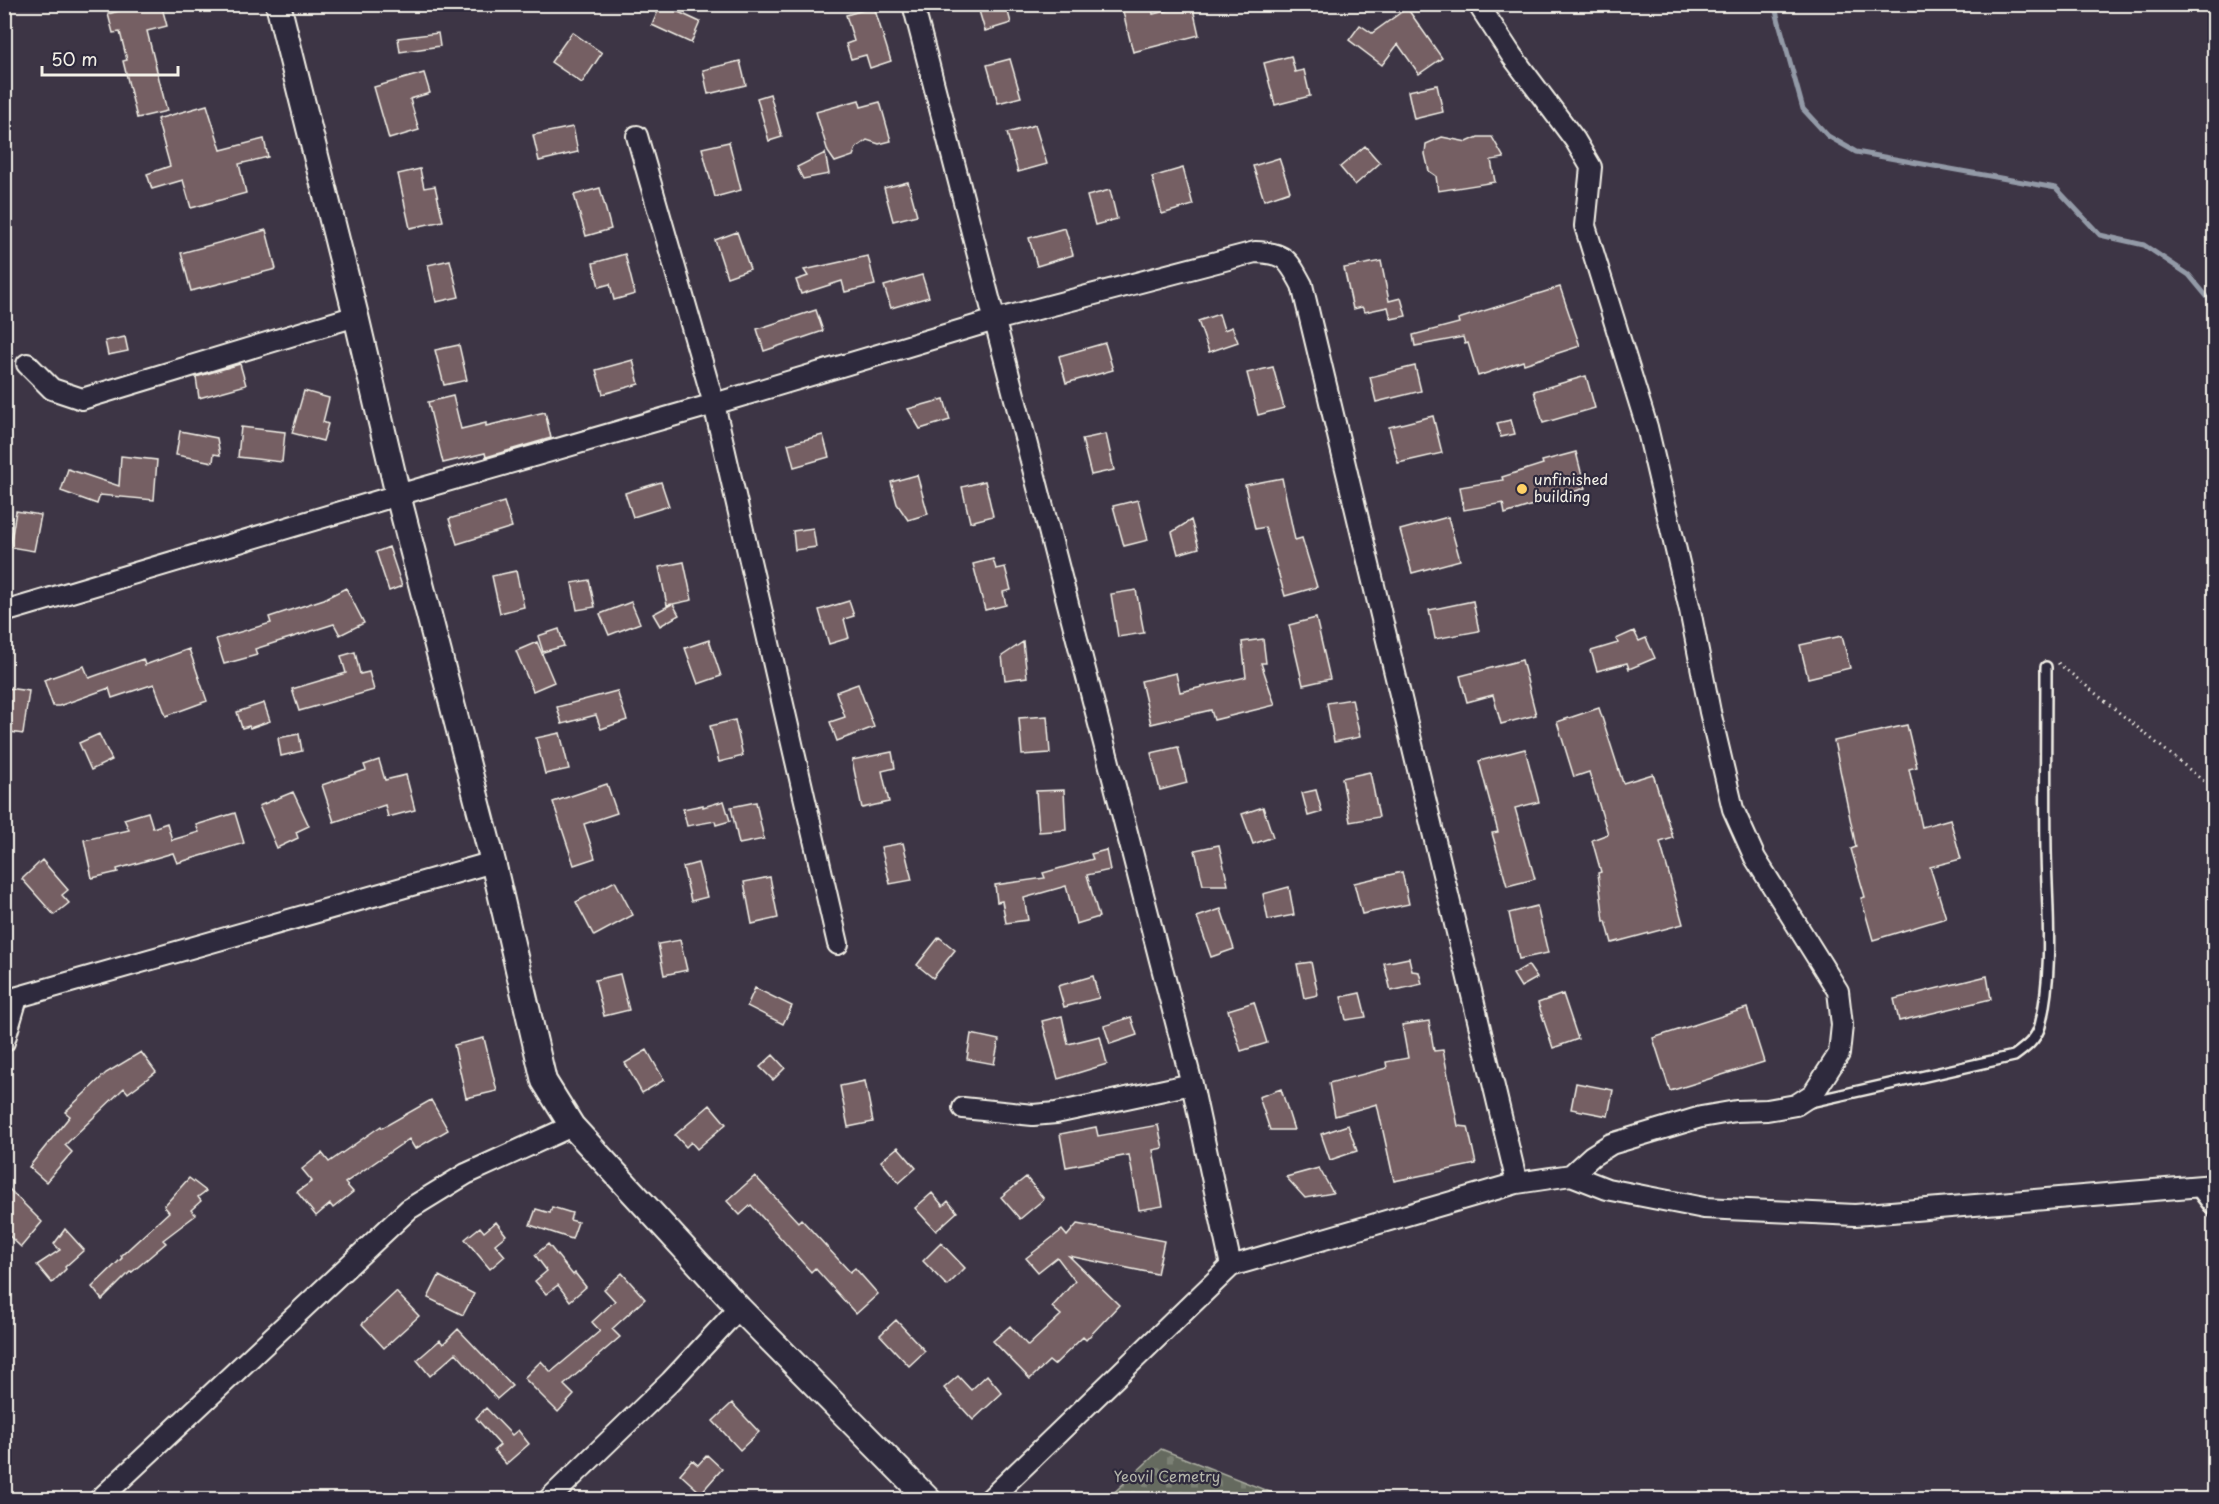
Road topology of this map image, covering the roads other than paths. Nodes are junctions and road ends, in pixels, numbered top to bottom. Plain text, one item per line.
1 (278, 4) edge
2 (913, 4) edge
3 (1478, 4) edge
4 (637, 136) dead end
5 (356, 316) junction
6 (995, 320) junction
7 (27, 364) dead end
8 (714, 404) junction
9 (398, 495) junction
10 (4, 612) edge
11 (2046, 667) road end
12 (493, 862) junction
13 (838, 944) dead end
14 (11, 999) edge
15 (4, 1042) edge
16 (1192, 1084) junction
17 (1796, 1105) junction
18 (963, 1108) dead end
19 (572, 1126) junction
20 (1570, 1175) junction
21 (1517, 1183) junction
22 (2193, 1185) junction
23 (2214, 1185) edge
24 (2214, 1213) edge
25 (1231, 1266) junction
26 (739, 1308) junction
27 (99, 1500) edge
28 (548, 1500) edge
29 (929, 1500) edge
30 (989, 1500) edge

1 - 5 street
2 - 6 street
3 - 17 street
4 - 8 street
5 - 7 street
5 - 9 street
6 - 8 street
6 - 16 street
6 - 21 street
8 - 9 street
8 - 13 street
9 - 10 street
9 - 12 street
11 - 17 lane
12 - 14 street
12 - 19 street
14 - 15 street
16 - 18 street
16 - 25 street
17 - 20 street
19 - 26 street
19 - 27 street
20 - 21 street
20 - 22 street
21 - 25 street
22 - 23 street
22 - 24 lane
25 - 30 street
26 - 28 street
26 - 29 street

